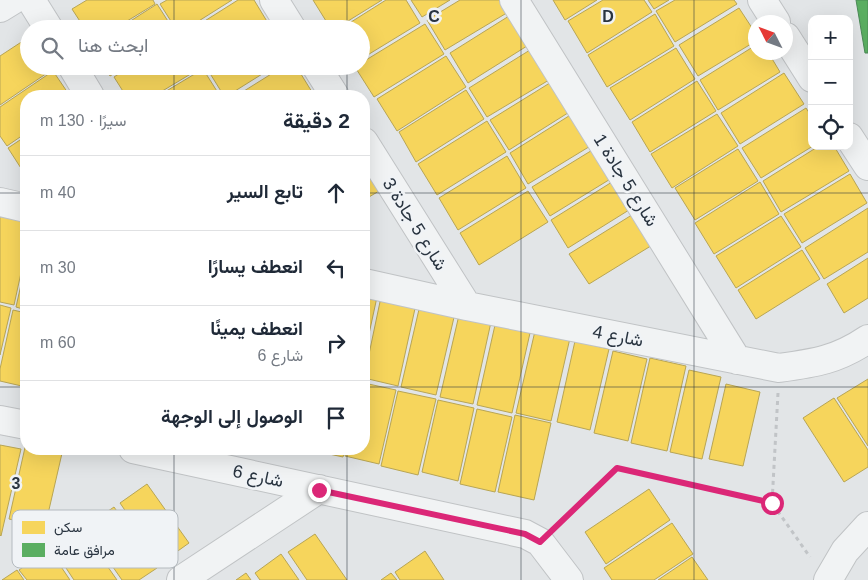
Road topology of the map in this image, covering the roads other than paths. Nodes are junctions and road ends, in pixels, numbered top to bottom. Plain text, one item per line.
1 (13, 0) edge
2 (31, 0) edge
3 (274, 0) edge
4 (514, 0) edge
5 (762, 0) edge
6 (0, 8) edge
7 (772, 15) edge
8 (43, 20) edge
9 (286, 20) edge
10 (793, 48) edge
11 (808, 72) edge
12 (77, 75) edge
13 (322, 75) edge
14 (86, 90) edge
15 (331, 90) edge
16 (853, 143) edge
17 (370, 152) edge
18 (868, 166) edge
19 (0, 202) edge
20 (20, 207) edge
21 (370, 284) edge
22 (467, 306) junction
23 (868, 339) edge
24 (737, 360) junction
25 (0, 420) edge
26 (20, 425) edge
27 (160, 455) edge
28 (319, 490) junction
29 (868, 526) edge
30 (822, 572) edge
31 (566, 579) edge
32 (181, 580) edge

1 - 6 street
2 - 8 street
3 - 9 street
4 - 24 street, شارع 5 جادة 1
5 - 7 street
10 - 11 street
12 - 14 street
13 - 15 street
16 - 18 street
17 - 22 street, شارع 5 جادة 3
19 - 20 street
21 - 22 street, شارع 4
22 - 24 street, شارع 4
23 - 24 street, شارع 4
25 - 26 street
27 - 28 street, شارع 6
28 - 31 street, شارع 6
28 - 32 street
29 - 30 street

